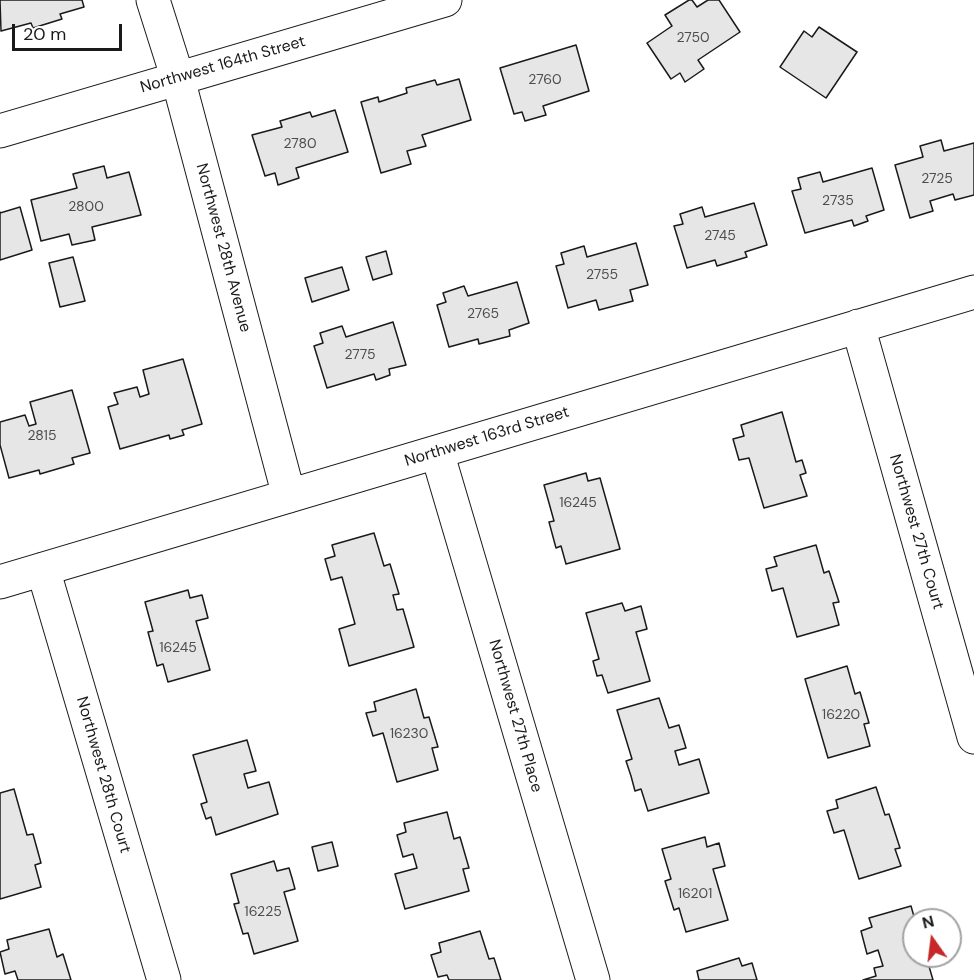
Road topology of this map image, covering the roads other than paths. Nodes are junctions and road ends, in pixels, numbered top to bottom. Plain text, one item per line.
1 (153, 0) edge
2 (445, 0) edge
3 (178, 78) junction
4 (0, 131) edge
5 (974, 292) edge
6 (858, 326) junction
7 (437, 452) junction
8 (289, 496) junction
9 (43, 569) junction
10 (0, 582) edge
11 (974, 737) edge
12 (164, 980) edge
13 (592, 980) edge

1 - 3 street, Northwest 28th Avenue
2 - 3 street, Northwest 164th Street
3 - 4 street, Northwest 164th Street
3 - 8 street, Northwest 28th Avenue
5 - 6 street, Northwest 163rd Street
6 - 7 street, Northwest 163rd Street
6 - 11 street, Northwest 27th Court
7 - 8 street, Northwest 163rd Street
7 - 13 street, Northwest 27th Place
8 - 9 street, Northwest 163rd Street
9 - 10 street, Northwest 163rd Street
9 - 12 street, Northwest 28th Court

